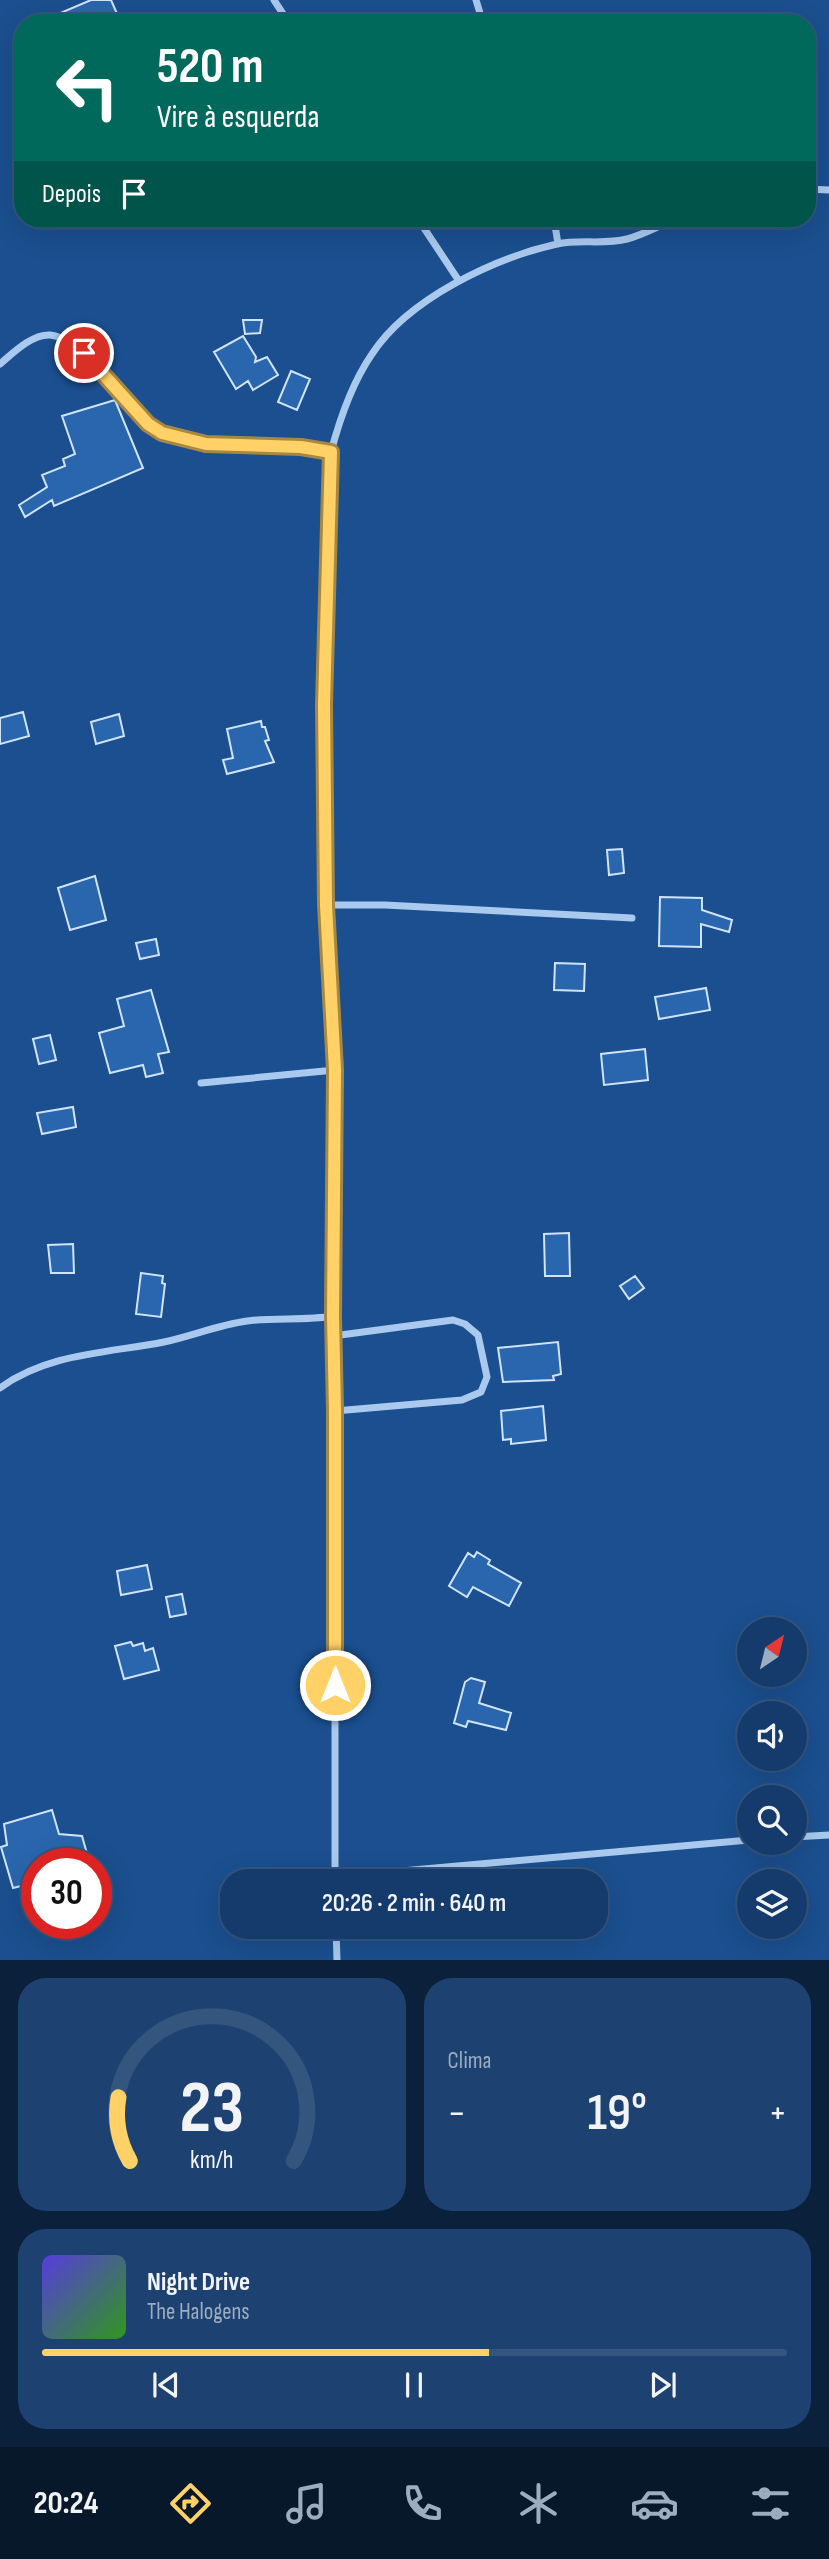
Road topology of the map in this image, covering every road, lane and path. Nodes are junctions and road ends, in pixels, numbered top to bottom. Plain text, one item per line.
1 (424, 228) edge
2 (555, 228) edge
3 (654, 228) edge
4 (558, 244) junction
5 (459, 281) junction
6 (0, 364) edge
7 (331, 452) junction
8 (326, 905) junction
9 (632, 918) dead end
10 (335, 1070) junction
11 (201, 1083) dead end
12 (333, 1316) junction
13 (333, 1336) junction
14 (0, 1388) edge
15 (335, 1411) junction
16 (829, 1835) edge
17 (807, 1836) edge
18 (737, 1841) edge
19 (335, 1869) edge
20 (441, 1869) edge
21 (336, 1939) edge
22 (337, 1960) edge

1 - 5 street
2 - 4 street
3 - 4 street
4 - 5 street
5 - 7 street
6 - 7 street
7 - 8 street
8 - 9 street
8 - 10 street
10 - 11 street
10 - 12 street
12 - 13 street
12 - 14 street
13 - 15 street
13 - 15 street
15 - 19 street
16 - 17 street
18 - 20 street
21 - 22 street

